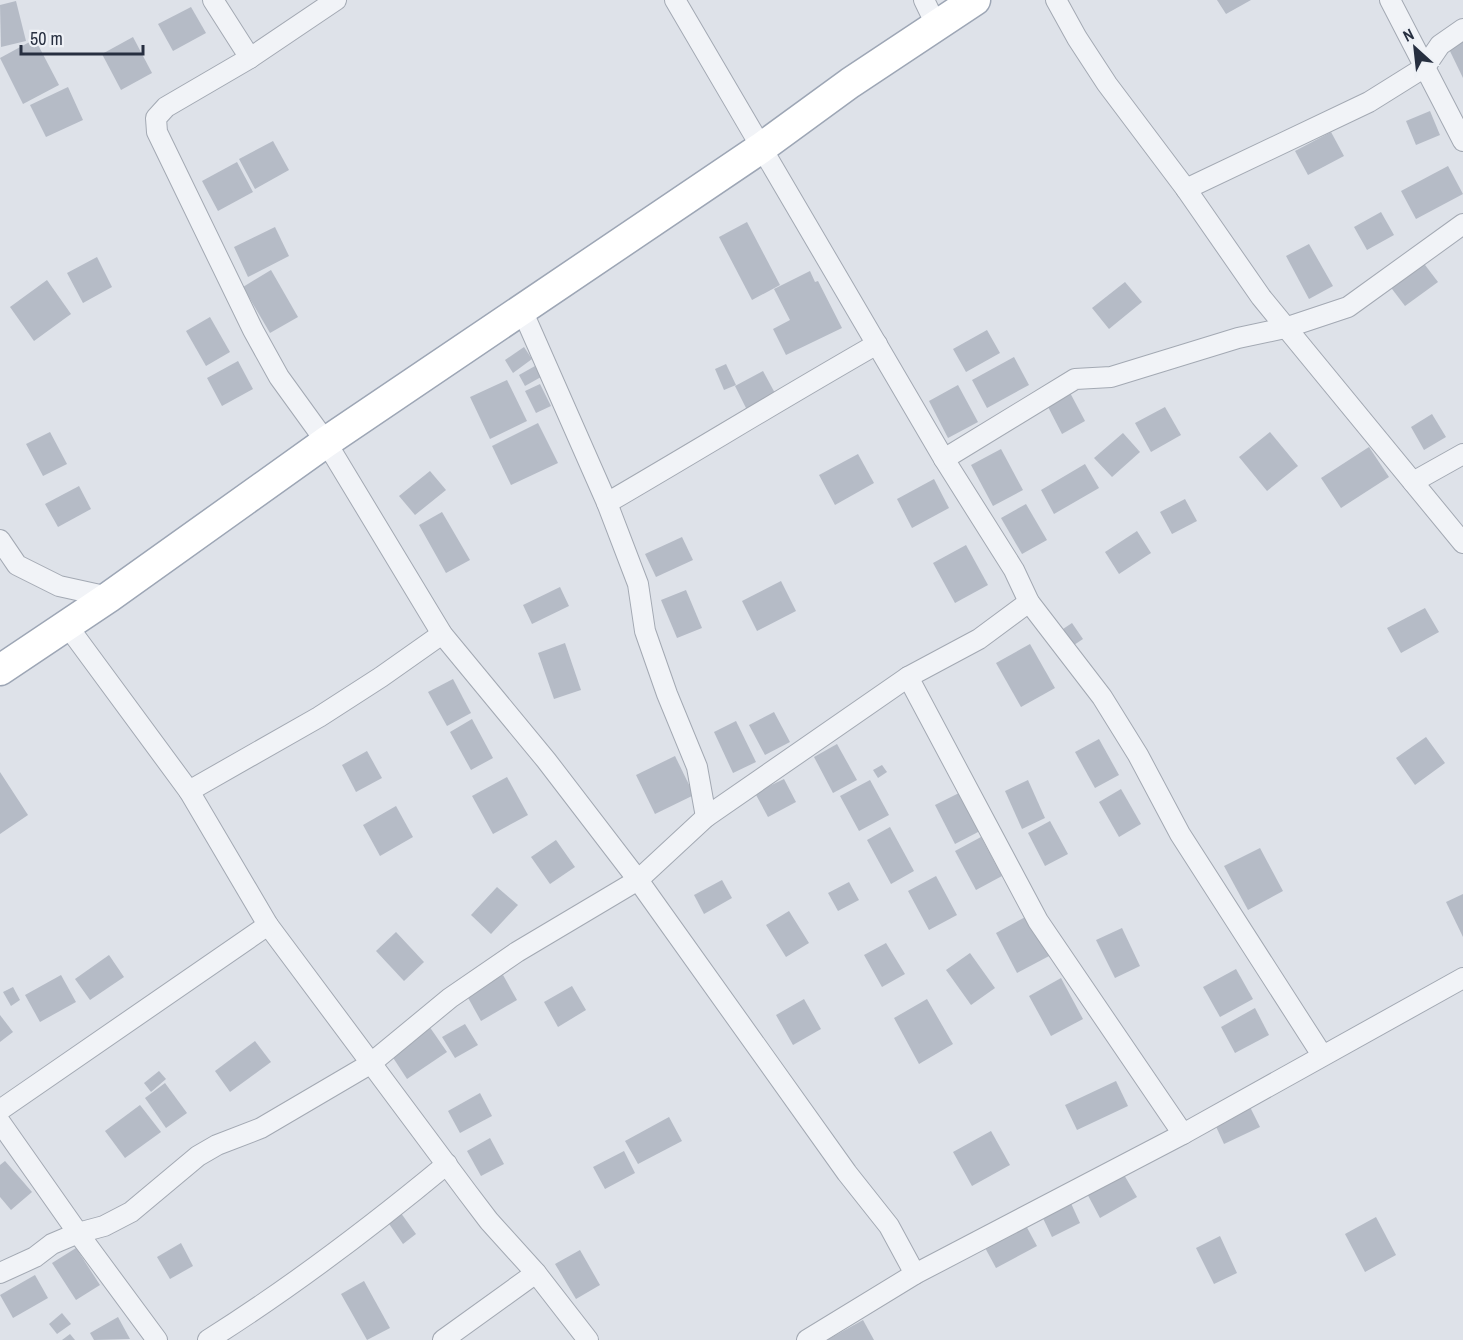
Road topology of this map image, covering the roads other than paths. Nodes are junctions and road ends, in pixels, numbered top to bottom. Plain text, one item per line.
1 (213, 0) edge
2 (336, 0) edge
3 (675, 0) edge
4 (924, 0) edge
5 (975, 0) edge
6 (1056, 0) edge
7 (1389, 0) edge
8 (937, 27) junction
9 (1463, 29) edge
10 (250, 58) junction
11 (1425, 67) junction
12 (1463, 141) edge
13 (761, 148) junction
14 (1186, 189) junction
15 (1463, 224) edge
16 (522, 310) junction
17 (1285, 328) junction
18 (877, 344) junction
19 (326, 442) junction
20 (1463, 453) edge
21 (944, 459) junction
22 (1413, 482) junction
23 (607, 503) junction
24 (0, 540) edge
25 (1463, 543) edge
26 (109, 597) junction
27 (1029, 602) junction
28 (66, 624) junction
29 (442, 634) junction
30 (0, 670) edge
31 (908, 677) junction
32 (189, 791) junction
33 (706, 817) junction
34 (638, 880) junction
35 (268, 925) junction
36 (1463, 978) edge
37 (1322, 1055) junction
38 (370, 1064) junction
39 (0, 1110) edge
40 (0, 1122) edge
41 (1183, 1134) junction
42 (447, 1164) junction
43 (78, 1233) junction
44 (0, 1273) edge
45 (536, 1273) junction
46 (915, 1274) junction
47 (157, 1340) edge
48 (208, 1340) edge
49 (443, 1340) edge
50 (588, 1340) edge
51 (807, 1340) edge

1 - 10 street
2 - 10 street
3 - 13 street
4 - 8 street
5 - 8 main road
6 - 14 street
7 - 11 street
8 - 13 main road
9 - 11 street
10 - 19 street
11 - 12 street
11 - 14 street
13 - 16 main road
13 - 18 street
14 - 17 street
15 - 17 street
16 - 19 main road
16 - 23 street
17 - 21 street
17 - 22 street
18 - 21 street
18 - 23 street
19 - 26 main road
19 - 29 street
20 - 22 street
21 - 27 street
22 - 25 street
23 - 33 street
24 - 26 street
26 - 28 main road
27 - 31 street
27 - 37 street
28 - 30 main road
28 - 32 street
29 - 32 street
29 - 34 street
31 - 33 street
31 - 41 street
32 - 35 street
33 - 34 street
34 - 38 street
34 - 46 street
35 - 38 street
35 - 39 street
36 - 37 street
37 - 41 street
38 - 42 street
38 - 43 street
40 - 43 street
41 - 46 street
42 - 45 street
42 - 48 street
43 - 44 street
43 - 47 street
45 - 49 street
45 - 50 street
46 - 51 street

